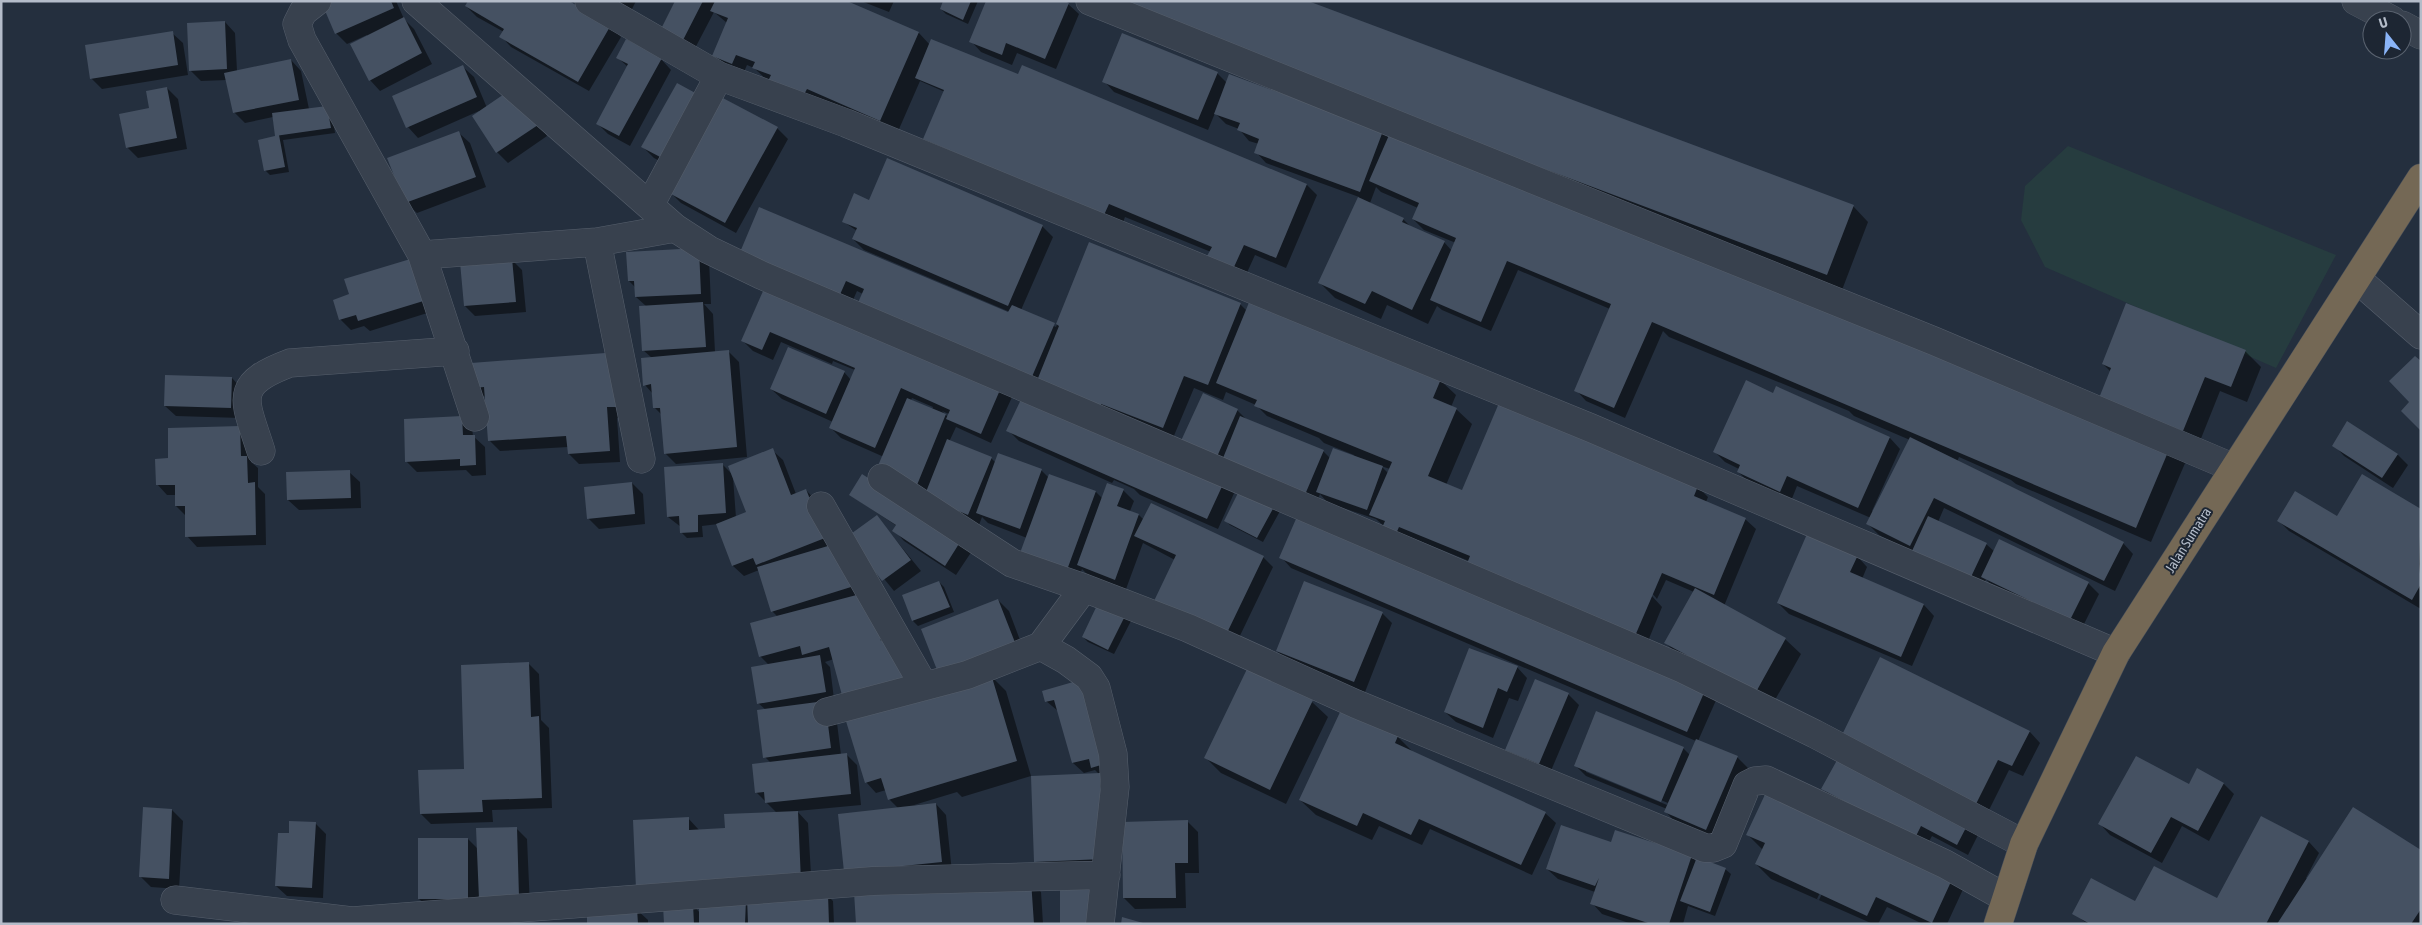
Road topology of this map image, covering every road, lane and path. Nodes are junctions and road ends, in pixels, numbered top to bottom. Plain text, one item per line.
1 (317, 1) edge
2 (416, 1) edge
3 (589, 1) edge
4 (1090, 1) edge
5 (2356, 1) edge
6 (2373, 10) edge
7 (720, 76) junction
8 (2421, 178) edge
9 (650, 205) junction
10 (676, 228) junction
11 (597, 242) junction
12 (422, 256) junction
13 (2357, 279) junction
14 (2421, 335) edge
15 (454, 351) junction
16 (475, 417) dead end
17 (261, 451) dead end
18 (641, 459) dead end
19 (2234, 468) junction
20 (882, 478) dead end
21 (821, 506) dead end
22 (1084, 588) junction
23 (1041, 646) junction
24 (2116, 653) junction
25 (924, 686) junction
26 (827, 712) dead end
27 (2024, 844) junction
28 (1106, 875) junction
29 (2006, 898) junction
30 (175, 900) dead end
31 (1100, 924) edge
32 (1998, 924) edge

1 - 12 street
2 - 9 street
3 - 7 street
4 - 19 street
5 - 6 street
7 - 9 street
7 - 24 street
8 - 13 highway, Jalan Sumatra
9 - 10 street
10 - 11 street
10 - 27 street
11 - 12 street
11 - 18 street
12 - 15 street
13 - 14 street
13 - 19 highway, Jalan Sumatra
15 - 16 street
15 - 17 street
19 - 24 highway, Jalan Sumatra
20 - 22 street
21 - 25 street
22 - 23 street
22 - 29 street
23 - 25 street
23 - 28 street
24 - 27 highway, Jalan Sumatra
25 - 26 street
27 - 29 highway, Jalan Sumatra
28 - 30 street
28 - 31 street
29 - 32 highway, Jalan Sumatra

